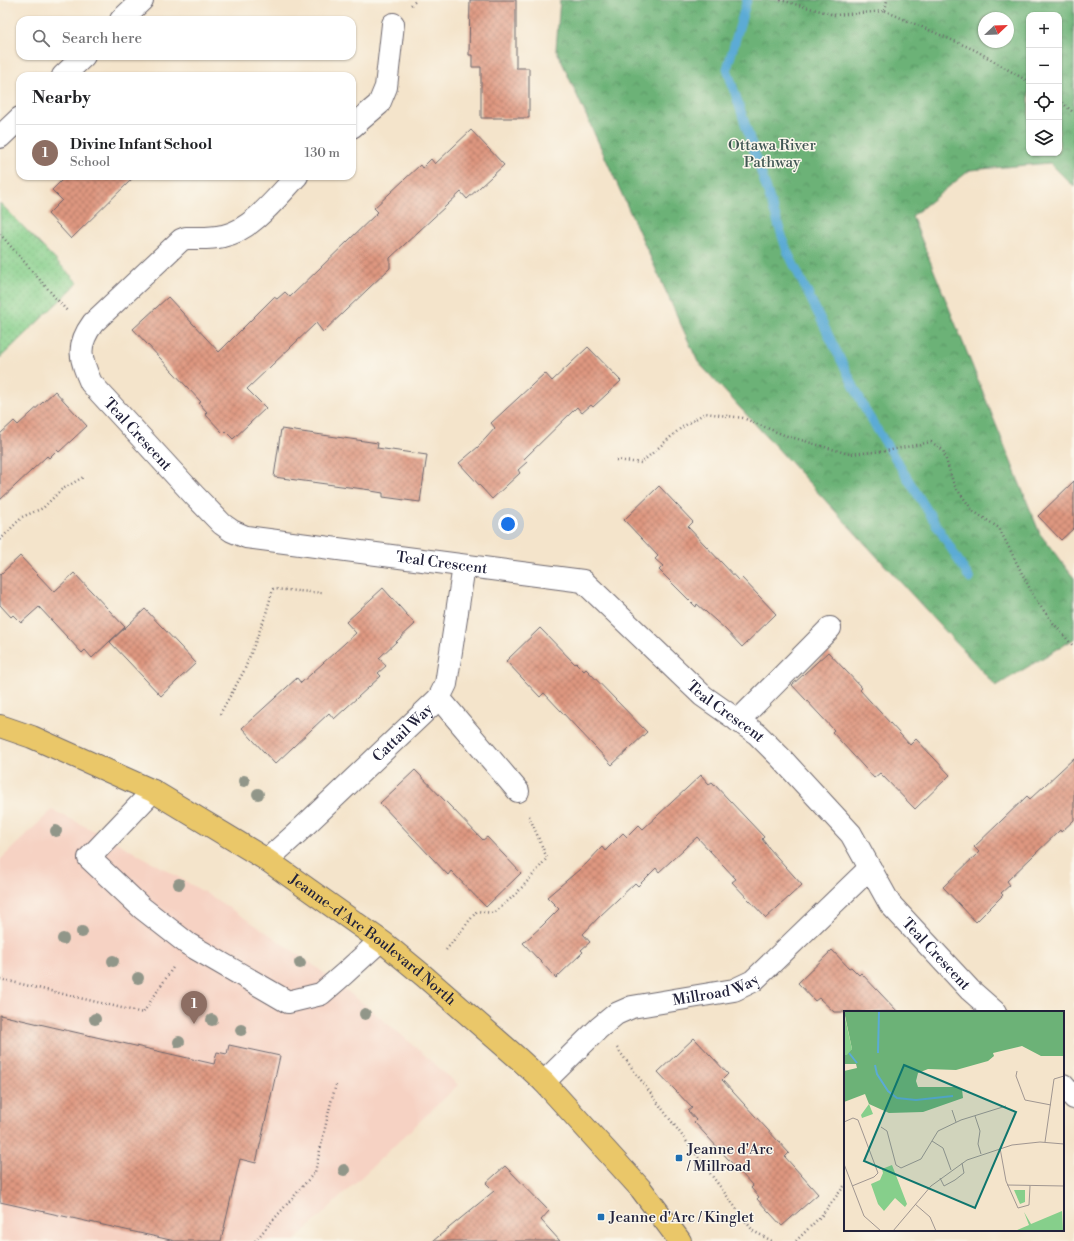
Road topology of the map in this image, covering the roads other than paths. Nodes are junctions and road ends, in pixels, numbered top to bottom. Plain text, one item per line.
1 (142, 0) edge
2 (125, 16) edge
3 (393, 24) dead end
4 (80, 60) edge
5 (67, 72) edge
6 (16, 122) edge
7 (356, 124) edge
8 (0, 137) edge
9 (293, 180) edge
10 (464, 566) junction
11 (830, 628) dead end
12 (439, 698) junction
13 (738, 721) junction
14 (0, 726) edge
15 (152, 791) junction
16 (518, 791) road end
17 (267, 860) junction
18 (870, 868) junction
19 (380, 940) junction
20 (994, 1011) edge
21 (544, 1082) junction
22 (1064, 1086) edge
23 (1074, 1098) edge
24 (673, 1239) edge

1 - 2 street
3 - 7 street
4 - 5 street
6 - 8 street
9 - 10 street, Teal Crescent
10 - 12 street, Cattail Way
10 - 13 street, Teal Crescent
11 - 13 street
12 - 16 street
12 - 17 street, Cattail Way
13 - 18 street, Teal Crescent
14 - 15 main road, Jeanne-d'Arc Boulevard North
15 - 17 main road, Jeanne-d'Arc Boulevard North
15 - 19 street
17 - 19 main road, Jeanne-d'Arc Boulevard North
18 - 20 street, Teal Crescent
18 - 21 street, Millroad Way
19 - 21 main road, Jeanne-d'Arc Boulevard North
21 - 24 main road, Jeanne-d'Arc Boulevard North
22 - 23 street

